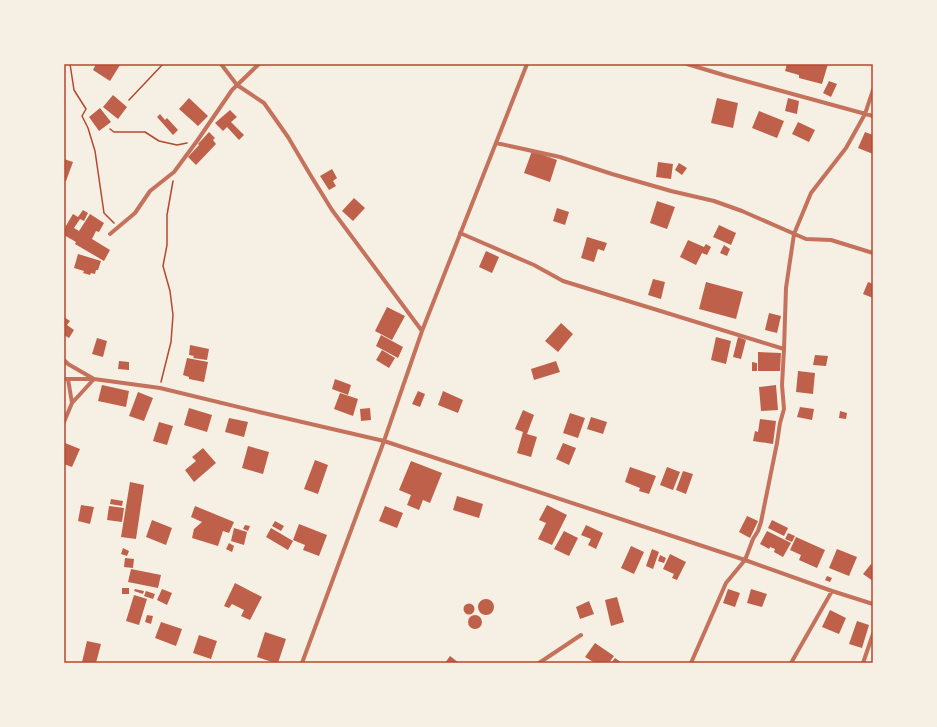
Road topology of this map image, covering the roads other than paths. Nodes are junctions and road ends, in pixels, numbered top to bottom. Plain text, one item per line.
1 (221, 64) edge
2 (259, 64) edge
3 (528, 64) edge
4 (687, 64) edge
5 (237, 85) junction
6 (873, 90) edge
7 (865, 114) junction
8 (873, 116) edge
9 (496, 143) junction
10 (460, 233) junction
11 (110, 234) dead end
12 (794, 234) junction
13 (873, 253) edge
14 (422, 331) junction
15 (784, 349) junction
16 (64, 360) edge
17 (66, 379) edge
18 (94, 379) junction
19 (72, 403) junction
20 (64, 422) edge
21 (384, 441) junction
22 (745, 560) junction
23 (832, 591) junction
24 (873, 604) edge
25 (873, 634) edge
26 (581, 635) dead end
27 (302, 663) edge
28 (539, 663) edge
29 (691, 663) edge
30 (791, 663) edge
31 (863, 663) edge

1 - 5 street
2 - 5 street
3 - 9 street
4 - 7 street
5 - 11 street
5 - 14 street
6 - 7 street
7 - 8 street
7 - 12 street
9 - 10 street
9 - 12 street
10 - 14 street
10 - 15 street
12 - 13 street
12 - 15 street
14 - 21 street
15 - 22 street
16 - 18 street
17 - 18 street
17 - 19 street
18 - 19 street
18 - 21 street
19 - 20 street
21 - 22 street
21 - 27 street
22 - 23 street
22 - 29 street
23 - 24 street
23 - 30 street
25 - 31 street
26 - 28 street

